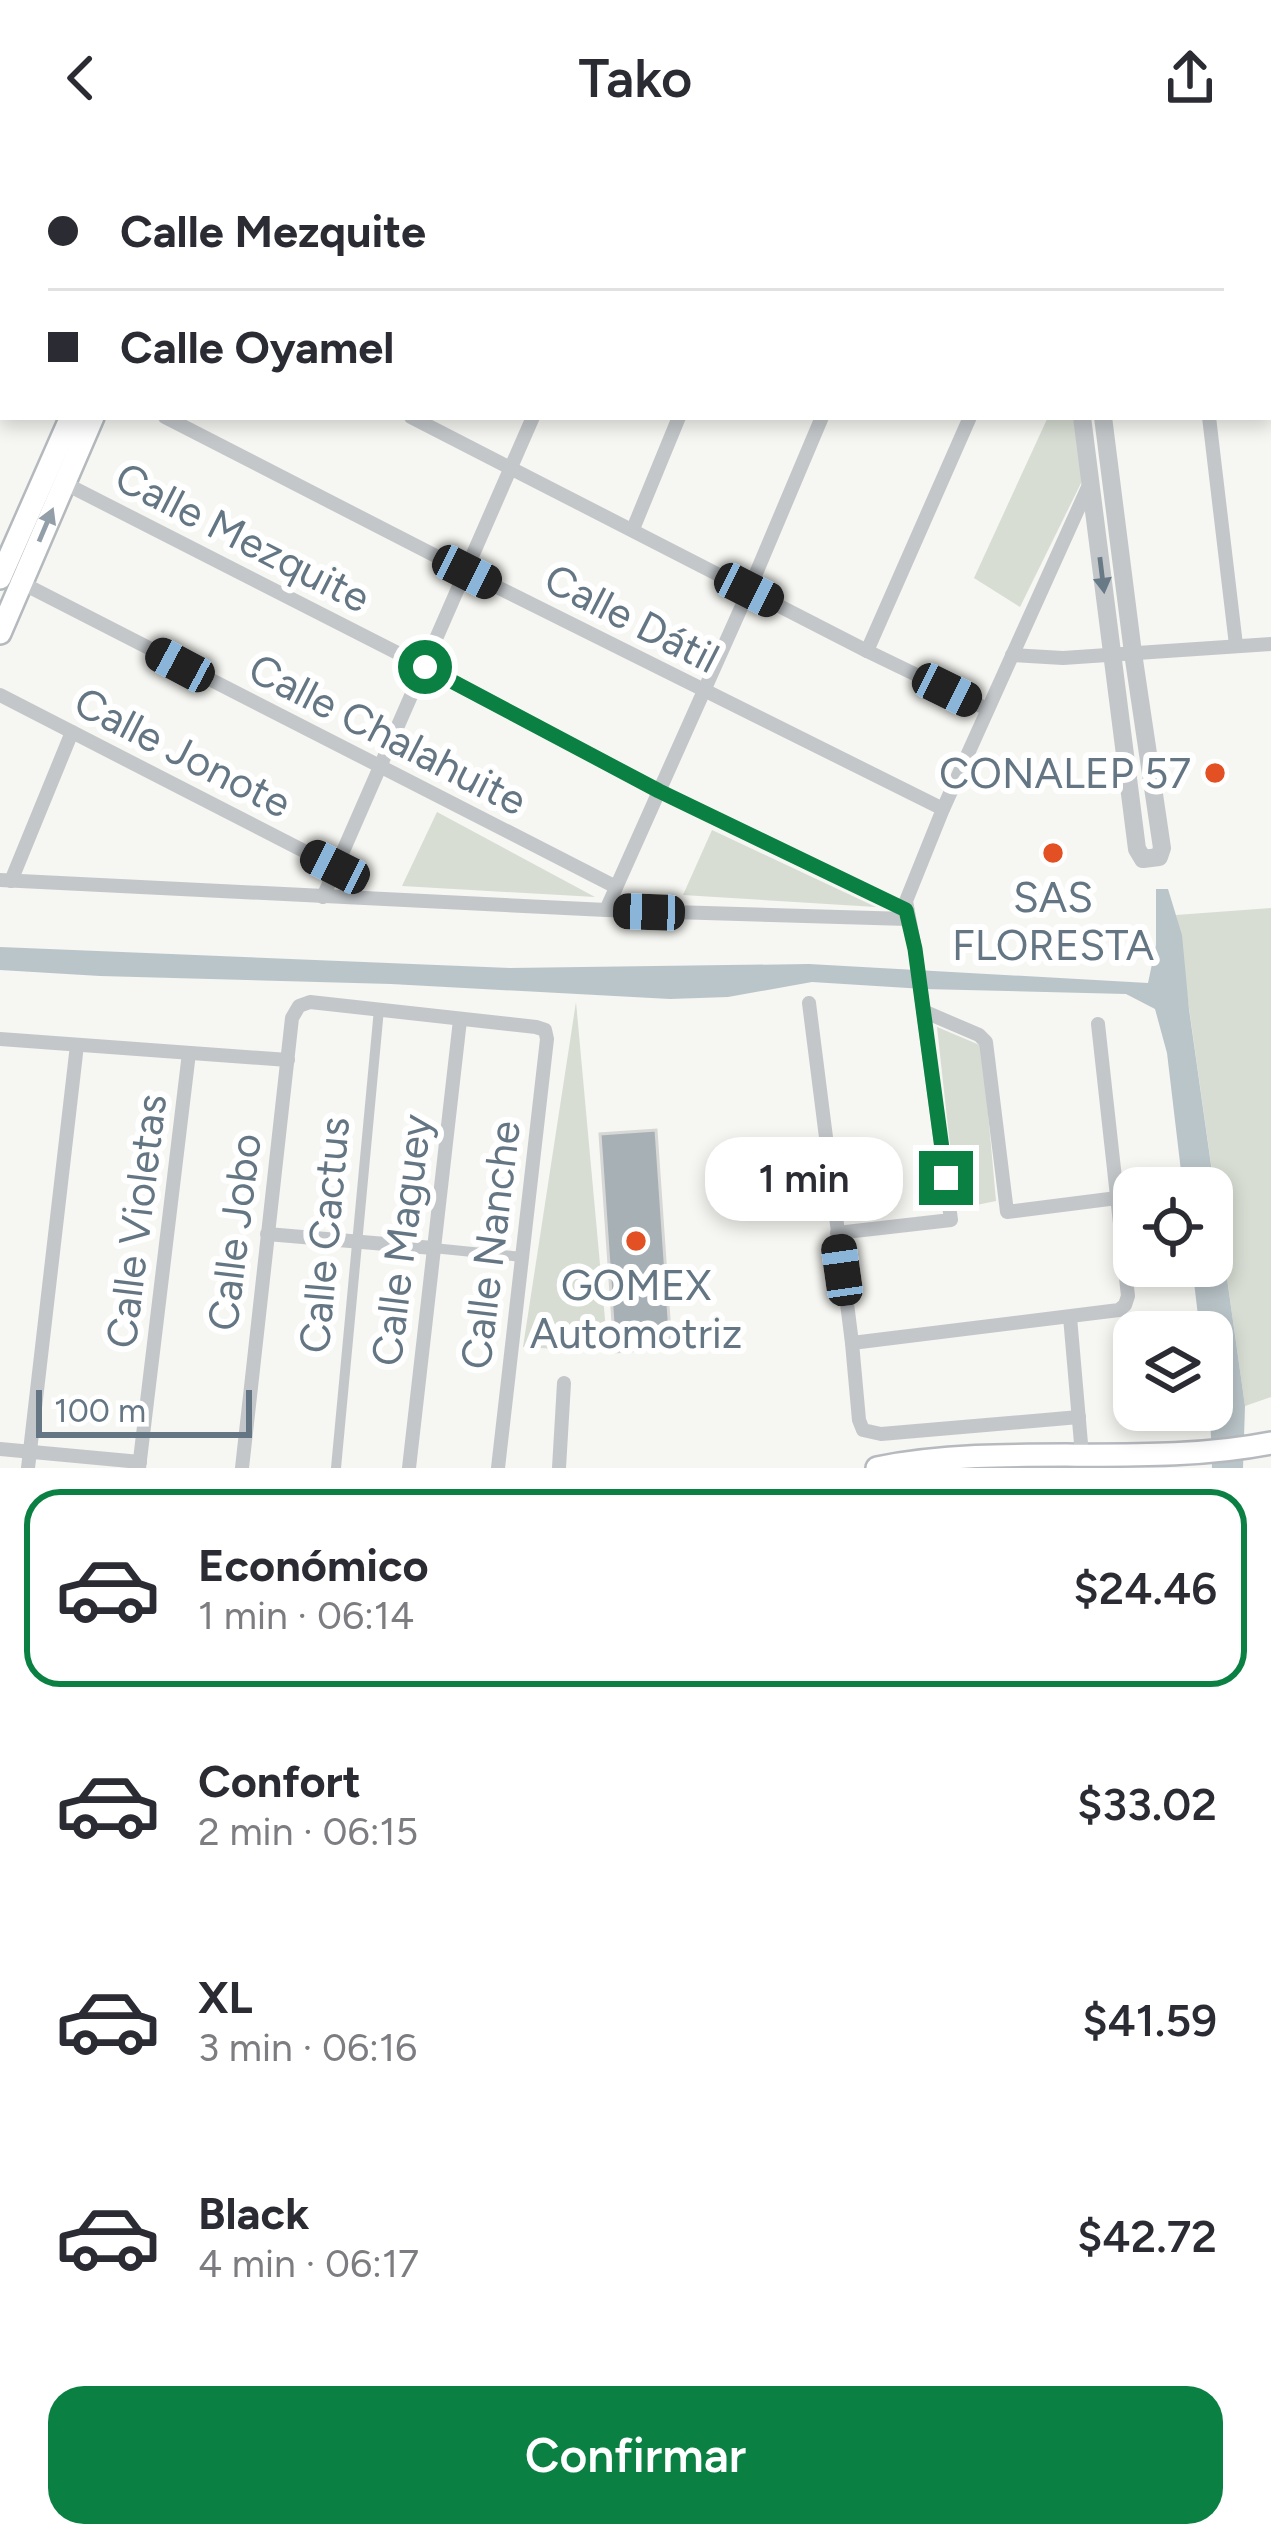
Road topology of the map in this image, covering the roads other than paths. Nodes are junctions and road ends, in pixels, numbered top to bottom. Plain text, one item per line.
1 (70, 420) edge
2 (91, 420) edge
3 (171, 420) edge
4 (417, 420) edge
5 (532, 420) edge
6 (678, 420) edge
7 (821, 420) edge
8 (969, 420) edge
9 (1083, 420) edge
10 (1103, 420) edge
11 (1209, 420) edge
12 (512, 467) junction
13 (1100, 480) junction
14 (64, 483) junction
15 (633, 529) junction
16 (467, 572) junction
17 (8, 578) edge
18 (749, 590) junction
19 (0, 633) edge
20 (1271, 644) edge
21 (1236, 646) junction
22 (867, 651) junction
23 (1133, 653) junction
24 (1012, 655) junction
25 (1112, 655) junction
26 (425, 667) junction
27 (704, 691) junction
28 (0, 695) edge
29 (987, 709) junction
30 (72, 732) junction
31 (379, 768) junction
32 (659, 791) junction
33 (943, 808) junction
34 (335, 867) junction
35 (5, 881) edge
36 (616, 887) junction
37 (323, 897) junction
38 (606, 910) junction
39 (907, 914) junction
40 (808, 1004) dead end
41 (379, 1009) junction
42 (923, 1011) junction
43 (460, 1020) junction
44 (1099, 1024) dead end
45 (0, 1040) edge
46 (76, 1045) junction
47 (189, 1053) junction
48 (288, 1060) junction
49 (1114, 1167) edge
50 (1113, 1199) edge
51 (837, 1232) junction
52 (267, 1234) junction
53 (356, 1242) junction
54 (433, 1248) junction
55 (522, 1257) junction
56 (1127, 1287) edge
57 (1070, 1317) junction
58 (852, 1343) junction
59 (564, 1383) dead end
60 (1079, 1417) junction
61 (1269, 1444) edge
62 (0, 1449) edge
63 (1082, 1455) junction
64 (29, 1460) edge
65 (140, 1465) edge
66 (242, 1468) edge
67 (336, 1468) edge
68 (409, 1468) edge
69 (498, 1468) edge
70 (559, 1468) edge
71 (877, 1468) edge

1 - 17 main road
2 - 14 main road
3 - 16 street, Calle Dátil
4 - 12 street
5 - 12 street
6 - 15 street
7 - 18 street
8 - 22 street
9 - 13 street
10 - 13 street
11 - 21 street
12 - 15 street
12 - 16 street
13 - 23 street
13 - 24 street
13 -> 25 street
17 -> 14 main road
14 - 26 street, Calle Mezquite
15 - 18 street
16 - 26 street
16 - 27 street, Calle Dátil
17 - 19 main road
17 - 31 street, Calle Chalahuite
18 - 22 street
18 - 27 street
20 - 21 street
21 - 23 street
22 - 29 street
23 - 25 street
23 - 25 street
24 - 25 street
24 - 29 street
26 - 31 street
26 - 32 street, Calle Mezquite
27 - 32 street
27 - 33 street, Calle Dátil
28 - 30 street, Calle Jonote
29 - 33 street
30 - 34 street, Calle Jonote
30 - 35 street
31 - 34 street
31 - 36 street, Calle Chalahuite
32 - 36 street
32 - 39 street, Calle Mezquite
33 - 39 street
34 - 37 street
35 - 37 street
36 - 38 street
37 - 38 street
38 - 39 street
39 - 42 street
40 - 51 street
41 - 43 street
41 - 48 street, Calle Jobo
41 - 53 street, Calle Cactus
42 - 50 street
42 - 51 street
43 - 54 street, Calle Maguey
43 - 55 street, Calle Nanche
44 - 49 street
45 - 46 street
46 - 47 street
46 - 64 street
47 - 48 street
47 - 65 street, Calle Violetas
48 - 52 street, Calle Jobo
51 - 58 street
52 - 53 street
52 - 66 street, Calle Jobo
53 - 54 street
53 - 67 street, Calle Cactus
54 - 55 street
54 - 68 street, Calle Maguey
55 - 69 street, Calle Nanche
56 - 57 street
57 - 58 street
57 - 60 street
58 - 60 street
59 - 70 street
60 - 63 street
61 - 63 main road
62 - 64 street
63 - 71 main road
64 - 65 street

